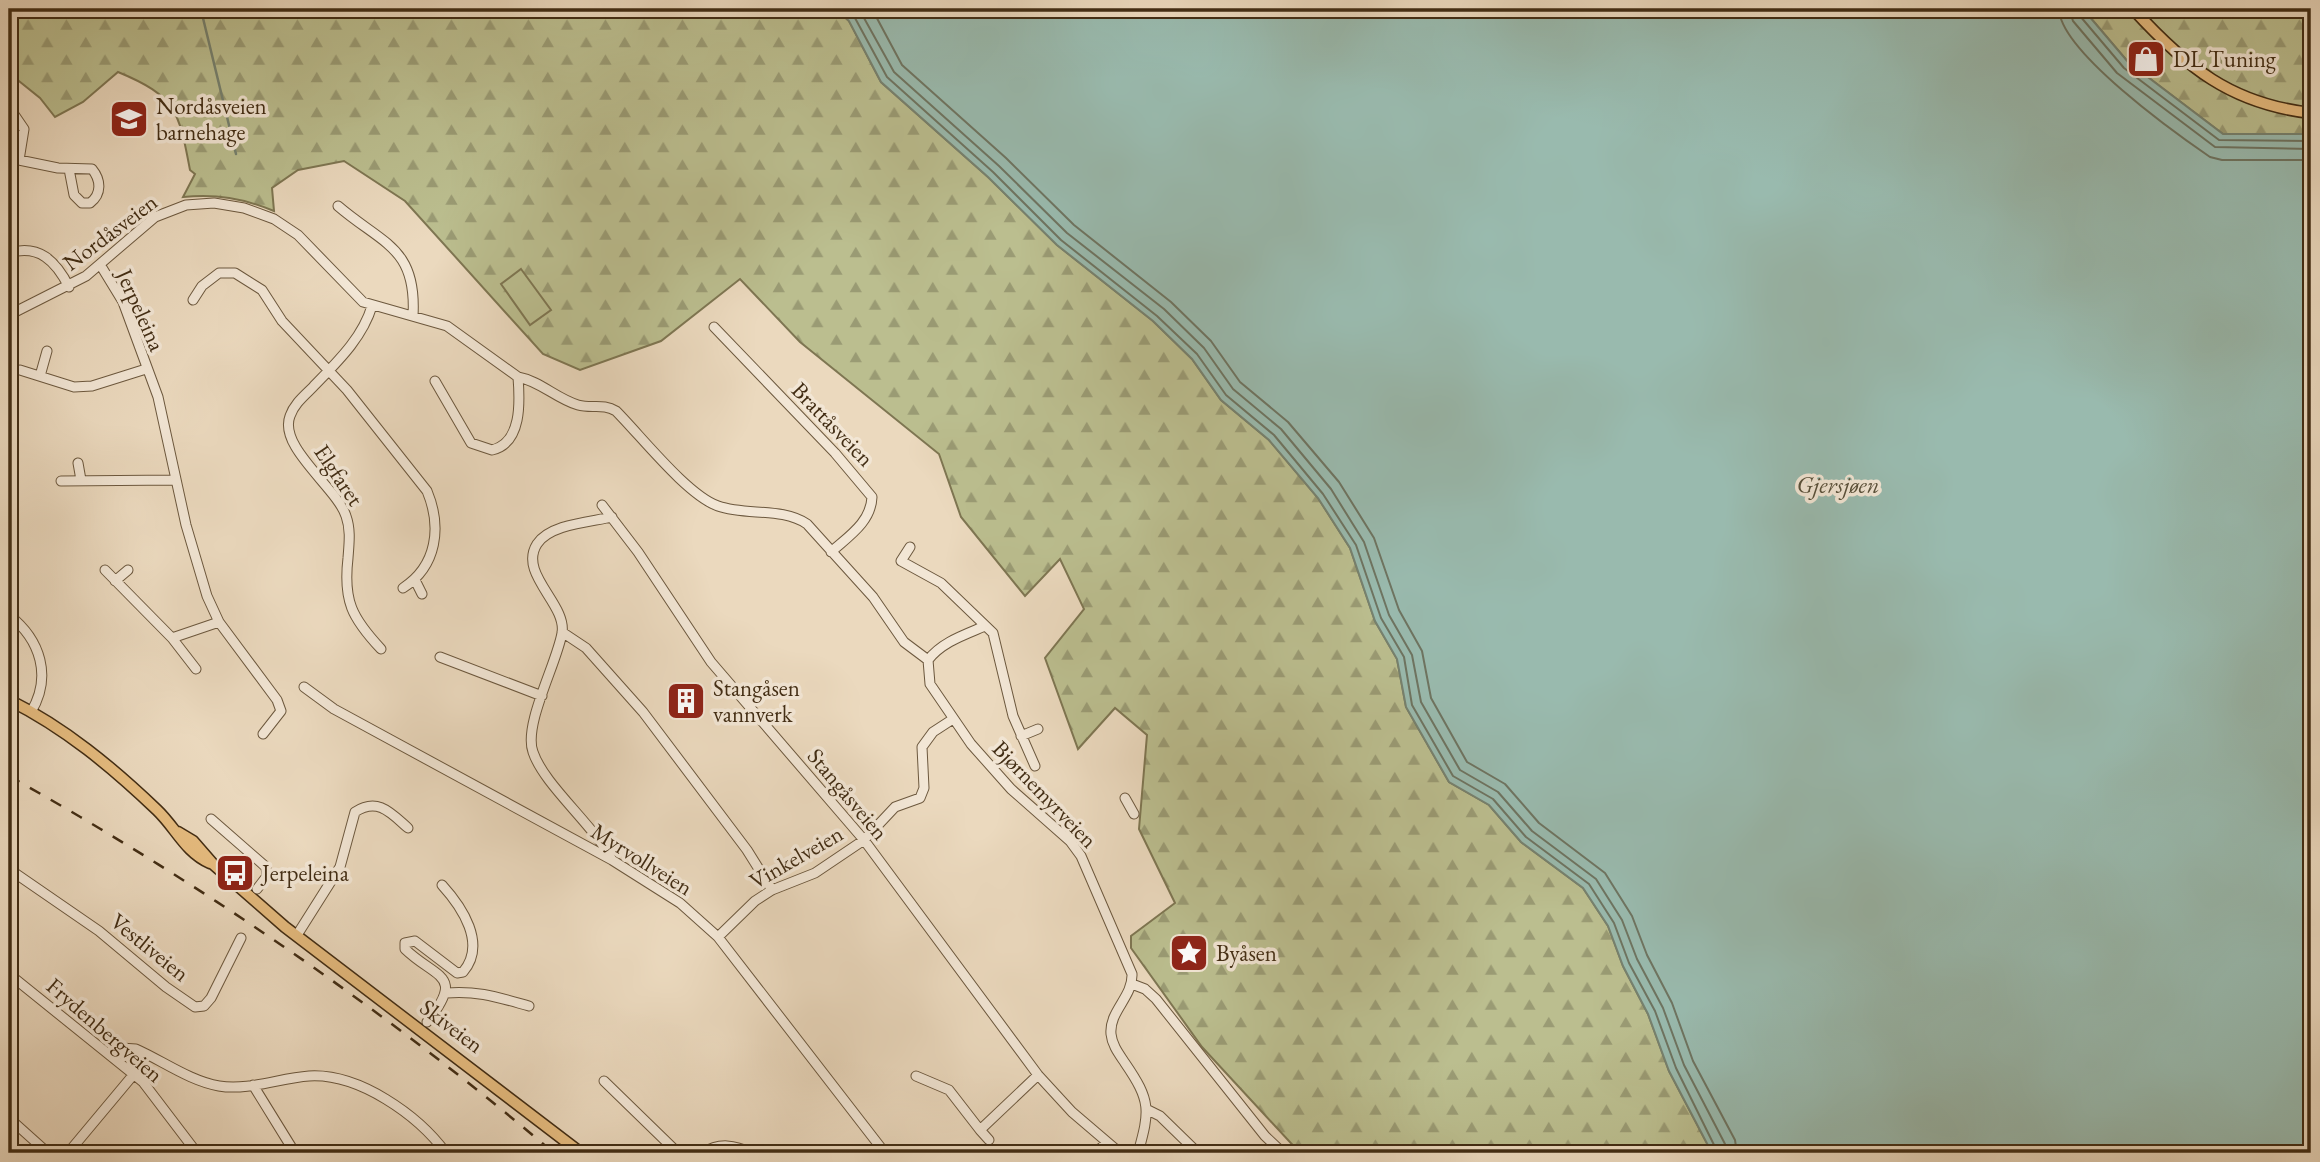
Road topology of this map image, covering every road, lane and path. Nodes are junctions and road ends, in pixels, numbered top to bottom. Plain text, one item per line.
1 (2133, 9) edge
2 (9, 107) edge
3 (2311, 113) edge
4 (14, 159) edge
5 (69, 169) dead end
6 (338, 206) dead end
7 (9, 253) edge
8 (101, 266) junction
9 (192, 280) dead end
10 (202, 286) junction
11 (69, 287) junction
12 (193, 300) dead end
13 (372, 306) junction
14 (9, 315) edge
15 (413, 316) junction
16 (714, 327) dead end
17 (47, 351) dead end
18 (146, 369) junction
19 (20, 370) dead end
20 (328, 371) junction
21 (40, 376) junction
22 (518, 377) junction
23 (435, 381) dead end
24 (78, 463) dead end
25 (81, 480) junction
26 (176, 480) junction
27 (61, 481) dead end
28 (602, 505) dead end
29 (612, 517) junction
30 (910, 547) dead end
31 (831, 552) junction
32 (128, 569) dead end
33 (105, 570) dead end
34 (415, 580) junction
35 (115, 581) junction
36 (403, 588) dead end
37 (422, 594) dead end
38 (9, 615) edge
39 (219, 622) junction
40 (985, 626) junction
41 (381, 632) dead end
42 (562, 632) junction
43 (172, 638) junction
44 (372, 639) junction
45 (381, 649) dead end
46 (440, 657) dead end
47 (928, 660) junction
48 (196, 669) dead end
49 (304, 687) dead end
50 (541, 696) junction
51 (9, 700) edge
52 (31, 712) junction
53 (953, 719) junction
54 (1038, 729) dead end
55 (263, 734) dead end
56 (1021, 736) junction
57 (1035, 766) dead end
58 (1125, 797) dead end
59 (1133, 814) dead end
60 (211, 819) dead end
61 (408, 828) dead end
62 (864, 841) junction
63 (612, 860) junction
64 (9, 869) edge
65 (442, 885) dead end
66 (257, 890) dead end
67 (772, 890) junction
68 (297, 935) junction
69 (718, 937) junction
70 (241, 938) dead end
71 (9, 974) edge
72 (1132, 984) junction
73 (446, 993) junction
74 (529, 1006) dead end
75 (427, 1022) dead end
76 (110, 1054) junction
77 (134, 1074) junction
78 (1038, 1075) junction
79 (916, 1076) dead end
80 (604, 1081) dead end
81 (253, 1085) junction
82 (1148, 1110) junction
83 (9, 1118) edge
84 (980, 1130) junction
85 (989, 1140) dead end
86 (1107, 1142) junction
87 (48, 1153) edge
88 (68, 1153) edge
89 (197, 1153) edge
90 (295, 1153) edge
91 (446, 1153) edge
92 (581, 1153) edge
93 (678, 1153) edge
94 (703, 1153) edge
95 (752, 1153) edge
96 (885, 1153) edge
97 (1096, 1153) edge
98 (1120, 1153) edge
99 (1138, 1153) edge
100 (1198, 1153) edge
101 (1283, 1153) edge

1 - 3 main road
2 - 4 street
4 - 5 street
6 - 15 street
7 - 11 street
8 - 11 street, Nordåsveien
8 - 13 street, Nordåsveien
8 - 18 street, Jerpeleina
9 - 10 street
10 - 12 street
10 - 20 street
11 - 14 street, Nordåsveien
13 - 15 street, Nordåsveien
13 - 20 street, Elgfaret
15 - 22 street, Nordåsveien
16 - 31 street, Brattåsveien
17 - 21 street
18 - 21 street, Jerpeleina
18 - 26 street, Jerpeleina
19 - 21 street, Jerpeleina
20 - 34 street
20 - 44 street, Elgfaret
22 - 23 street
22 - 31 street
24 - 25 street
25 - 26 street
25 - 27 street
26 - 39 street, Jerpeleina
28 - 29 street, Stangåsveien
29 - 42 street
29 - 62 street, Stangåsveien
30 - 40 street, Bjørnemyrveien
31 - 47 street
32 - 35 street
33 - 35 street
34 - 36 street
34 - 37 street
35 - 43 street
38 - 52 street
39 - 43 street
39 - 55 street, Jerpeleina
40 - 47 street
40 - 56 street, Bjørnemyrveien
41 - 44 street
42 - 50 street
42 - 67 street
43 - 48 street
44 - 45 street, Elgfaret
46 - 50 street
47 - 53 street, Bjørnemyrveien
49 - 63 street, Myrvollveien
50 - 63 street
51 - 52 main road, Skiveien
52 - 68 main road, Skiveien
53 - 62 street, Vinkelveien
53 - 72 street, Bjørnemyrveien
54 - 56 street, Bjørnemyrveien
56 - 57 street, Bjørnemyrveien
58 - 59 street
60 - 66 street
61 - 68 street
62 - 67 street, Vinkelveien
62 - 78 street, Stangåsveien
63 - 69 street, Myrvollveien
64 - 70 street, Vestliveien
65 - 73 street, Skiveien
67 - 69 street, Vinkelveien
68 - 92 main road, Skiveien
69 - 96 street, Myrvollveien
71 - 76 street, Frydenbergveien
72 - 82 street
72 - 101 street
73 - 74 street, Skiveien
73 - 75 street, Skiveien
76 - 77 street, Frydenbergveien
76 - 81 street
77 - 88 street
77 - 89 street, Frydenbergveien
78 - 84 street
78 - 86 street, Stangåsveien
79 - 84 street
80 - 93 street
81 - 90 street
81 - 91 street
82 - 99 street
82 - 100 street
83 - 87 street
84 - 85 street
86 - 97 street
86 - 98 street, Stangåsveien
94 - 95 street

